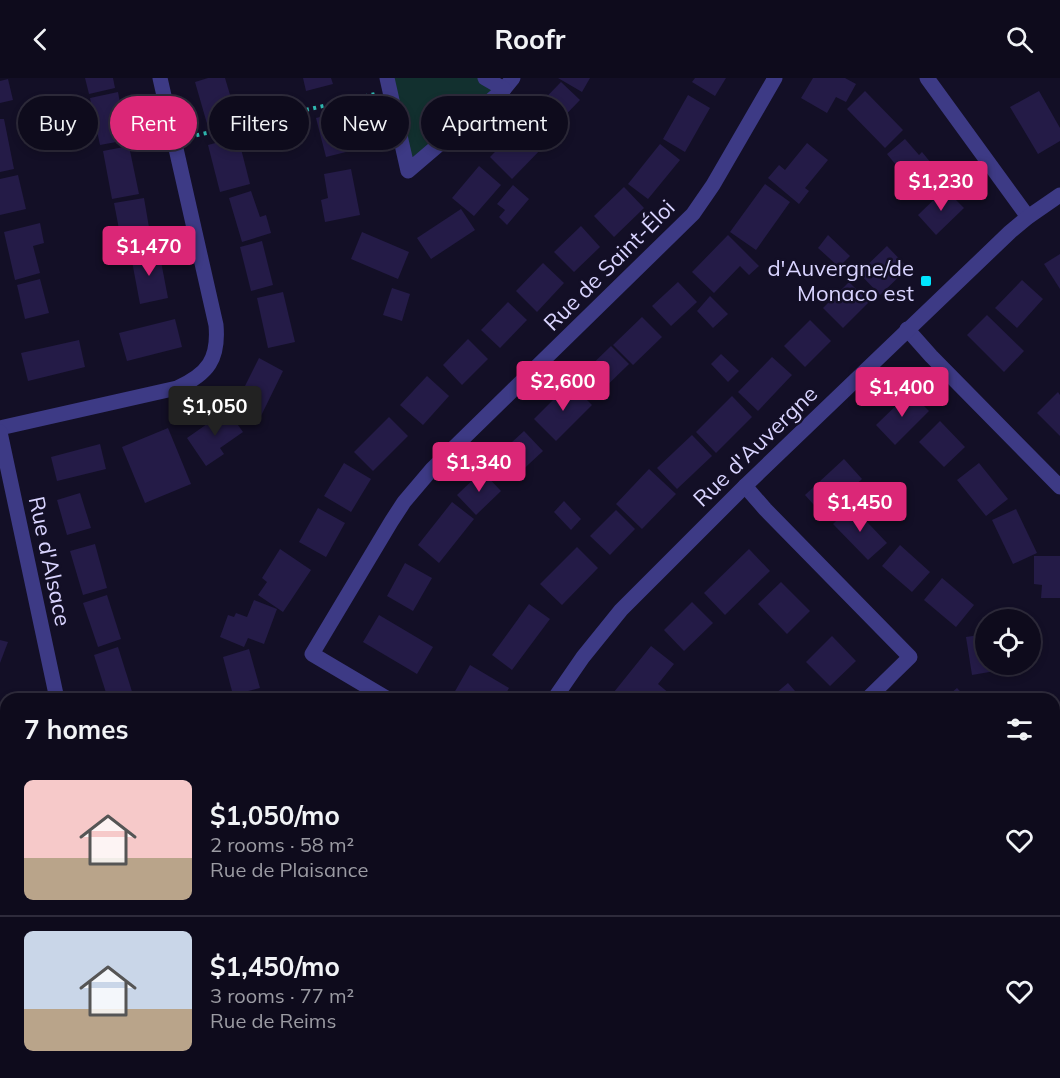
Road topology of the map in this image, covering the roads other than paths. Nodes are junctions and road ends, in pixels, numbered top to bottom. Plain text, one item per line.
1 (160, 78) edge
2 (485, 78) edge
3 (775, 78) edge
4 (932, 80) edge
5 (508, 83) edge
6 (389, 84) edge
7 (1060, 195) edge
8 (1028, 217) junction
9 (907, 329) junction
10 (0, 430) edge
11 (745, 486) junction
12 (1060, 487) edge
13 (56, 693) edge
14 (378, 693) edge
15 (558, 693) edge
16 (873, 693) edge

1 - 10 street
2 - 5 street
3 - 14 street, Rue de Saint-Éloi
4 - 8 street
5 - 6 street
7 - 8 street, Rue d'Auvergne
8 - 9 street, Rue d'Auvergne
9 - 11 street, Rue d'Auvergne
9 - 12 street
10 - 13 street, Rue d'Alsace
11 - 15 street, Rue d'Auvergne
11 - 16 street

